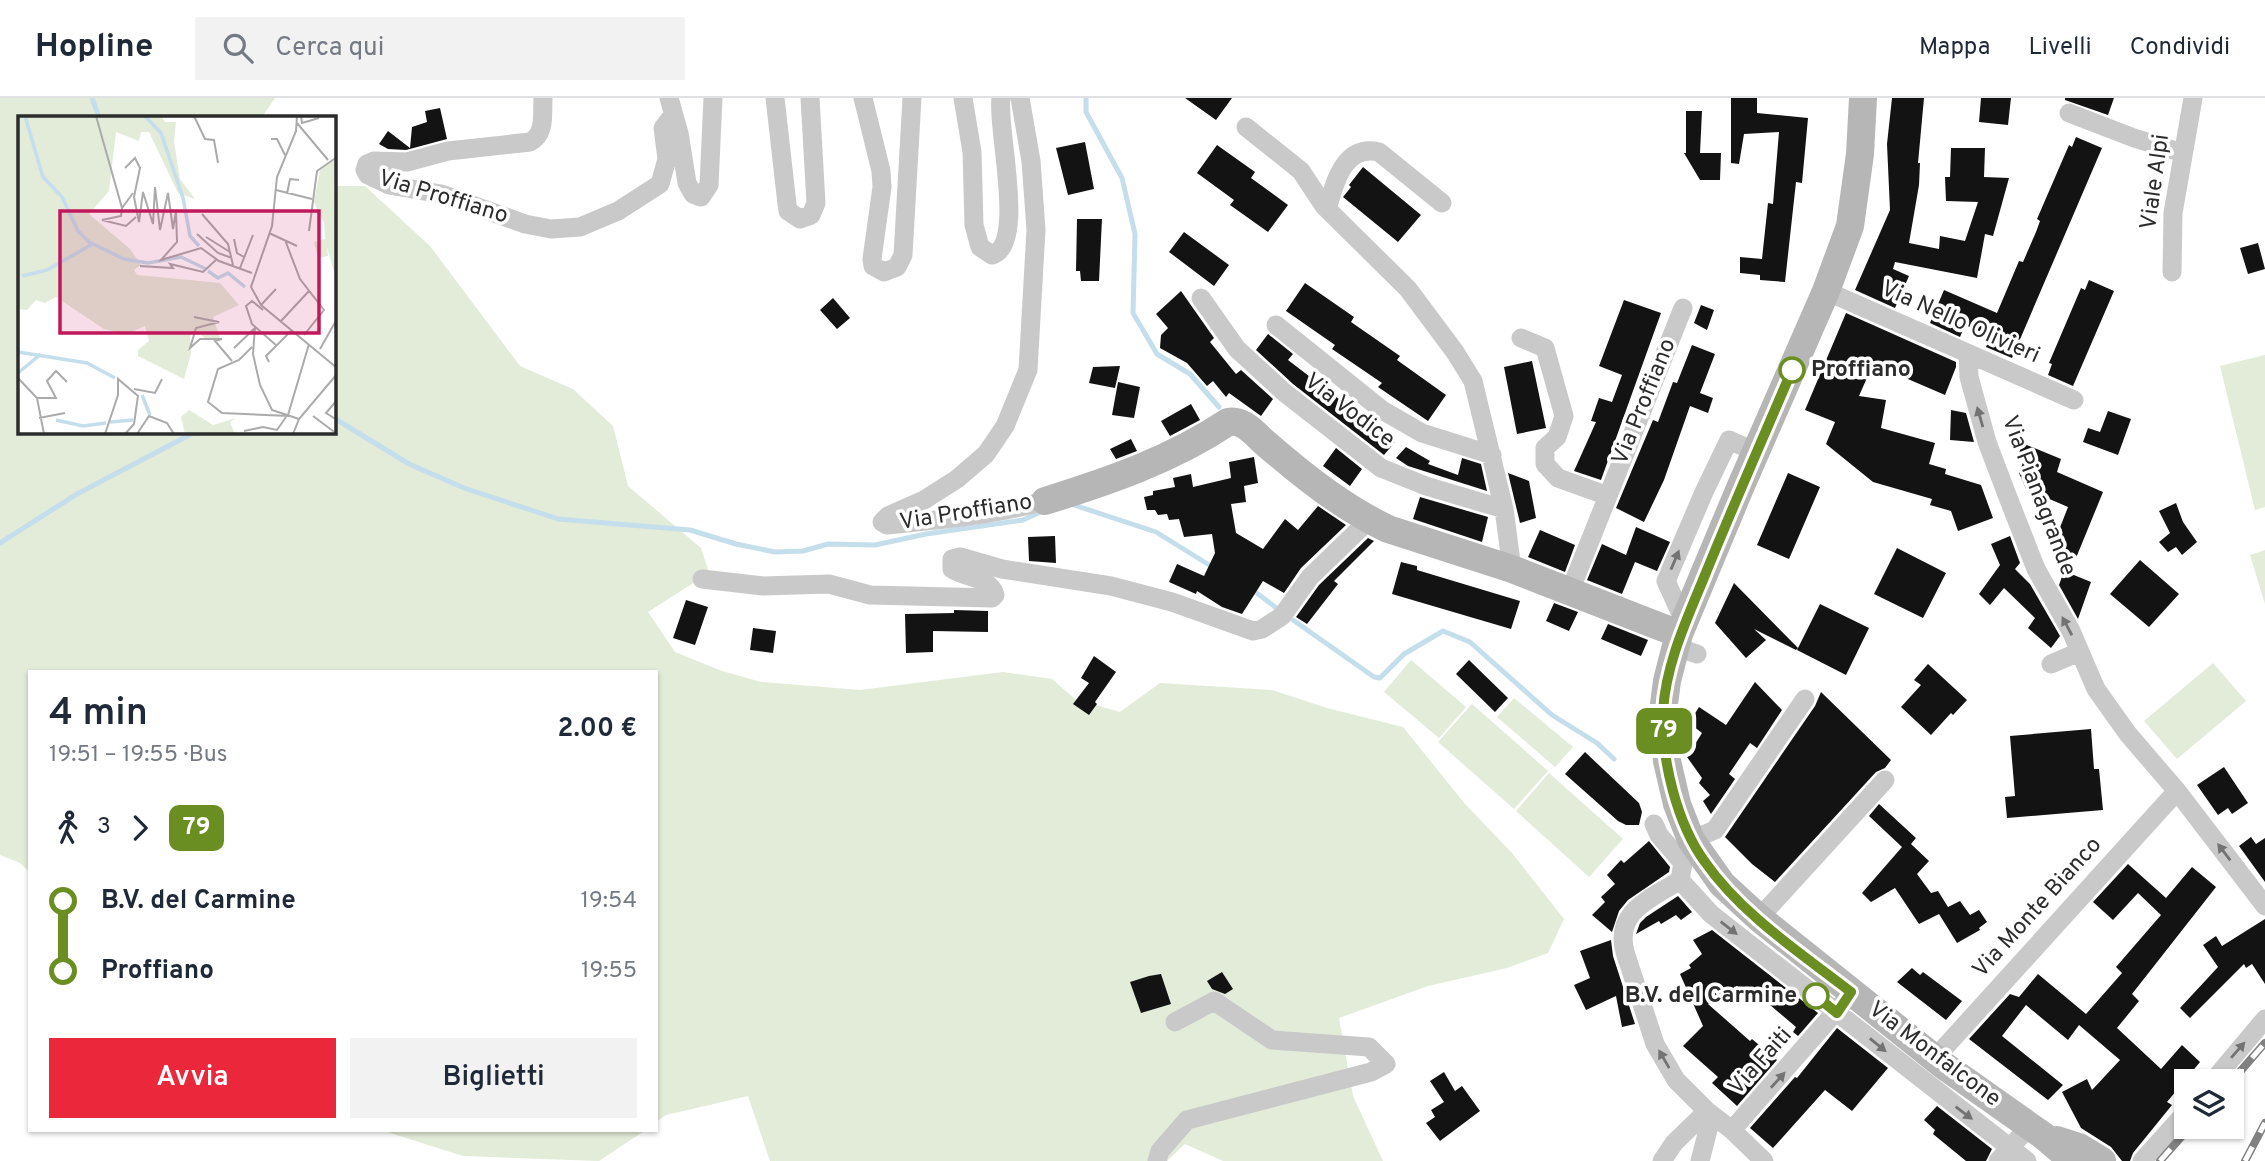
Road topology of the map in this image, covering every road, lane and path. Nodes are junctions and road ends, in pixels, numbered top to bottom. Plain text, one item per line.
1 (543, 98) edge
2 (713, 98) edge
3 (775, 98) edge
4 (810, 98) edge
5 (863, 98) edge
6 (912, 98) edge
7 (963, 98) edge
8 (1001, 98) edge
9 (1020, 98) edge
10 (1863, 98) edge
11 (2193, 98) edge
12 (671, 106) edge
13 (2070, 113) dead end
14 (1246, 127) dead end
15 (2183, 153) junction
16 (1443, 203) dead end
17 (1327, 209) junction
18 (2172, 272) dead end
19 (1826, 291) junction
20 (1201, 299) dead end
21 (1683, 308) dead end
22 (1276, 325) dead end
23 (1521, 338) dead end
24 (1968, 354) junction
25 (2074, 400) dead end
26 (1756, 452) junction
27 (1492, 455) junction
28 (1707, 485) junction
29 (1740, 488) junction
30 (1608, 496) junction
31 (1045, 501) joint
32 (1504, 509) junction
33 (1369, 520) junction
34 (1512, 569) junction
35 (702, 579) dead end
36 (1570, 591) junction
37 (1685, 639) junction
38 (2080, 652) junction
39 (2051, 664) dead end
40 (1805, 699) dead end
41 (1885, 780) dead end
42 (2177, 791) junction
43 (1654, 824) dead end
44 (1691, 840) junction
45 (1680, 880) junction
46 (2265, 906) edge
47 (1759, 918) junction
48 (1844, 1002) junction
49 (2265, 1019) edge
50 (1175, 1023) dead end
51 (1935, 1058) junction
52 (2223, 1069) edge
53 (1707, 1111) junction
54 (2174, 1125) edge
55 (1732, 1130) junction
56 (2052, 1144) edge
57 (2004, 1154) edge
58 (1157, 1161) edge
59 (1662, 1161) edge
60 (1700, 1161) edge
61 (1764, 1161) edge
62 (2026, 1161) edge
63 (2102, 1161) edge
64 (2142, 1161) edge

1 - 12 street, Via Proffiano
2 - 12 street, Via Proffiano
3 - 4 street
5 - 6 street
7 - 8 street
9 - 31 street, Via Proffiano
10 - 19 main road, Via Monfalcone
11 - 15 street, Viale Alpi
13 - 15 street
14 - 17 street
15 - 18 street, Viale Alpi
16 - 17 street
17 - 27 street
19 - 24 street, Via Nello Olivieri
19 - 26 main road, Via Monfalcone
20 - 32 street, Via Vodice
21 - 30 street, Via Proffiano
22 - 27 street
23 - 30 street, Via Proffiano
24 - 25 street, Via Nello Olivieri
38 -> 24 street, Via Pianagrande
26 - 28 street
26 - 29 main road, Via Monfalcone
27 - 32 street
28 - 29 street
37 -> 28 street
29 - 37 main road, Via Monfalcone
30 - 36 street, Via Proffiano
31 - 33 main road, Via Proffiano
32 - 34 street
33 - 34 main road, Via Proffiano
33 - 35 street, Via Proffiano
34 - 36 main road, Via Proffiano
36 - 37 main road, Via Proffiano
37 - 44 main road, Via Monfalcone
38 - 39 street
38 - 42 street, Via Pianagrande
40 - 44 street
41 - 47 street
46 -> 42 street, Via Pianagrande
42 - 51 street, Via Monte Bianco
43 - 45 street
44 - 47 main road, Via Monfalcone
45 -> 48 street
53 -> 45 street
47 - 48 main road, Via Monfalcone
48 - 51 main road, Via Monfalcone
55 -> 48 street, Via Faiti
48 -> 57 street
52 -> 49 street
50 - 58 street
51 - 56 main road, Via Monfalcone
53 - 55 street
53 - 59 street
53 - 60 street
54 - 64 street
55 - 61 street
56 - 57 street
56 - 63 main road, Via Monfalcone
57 - 62 street

